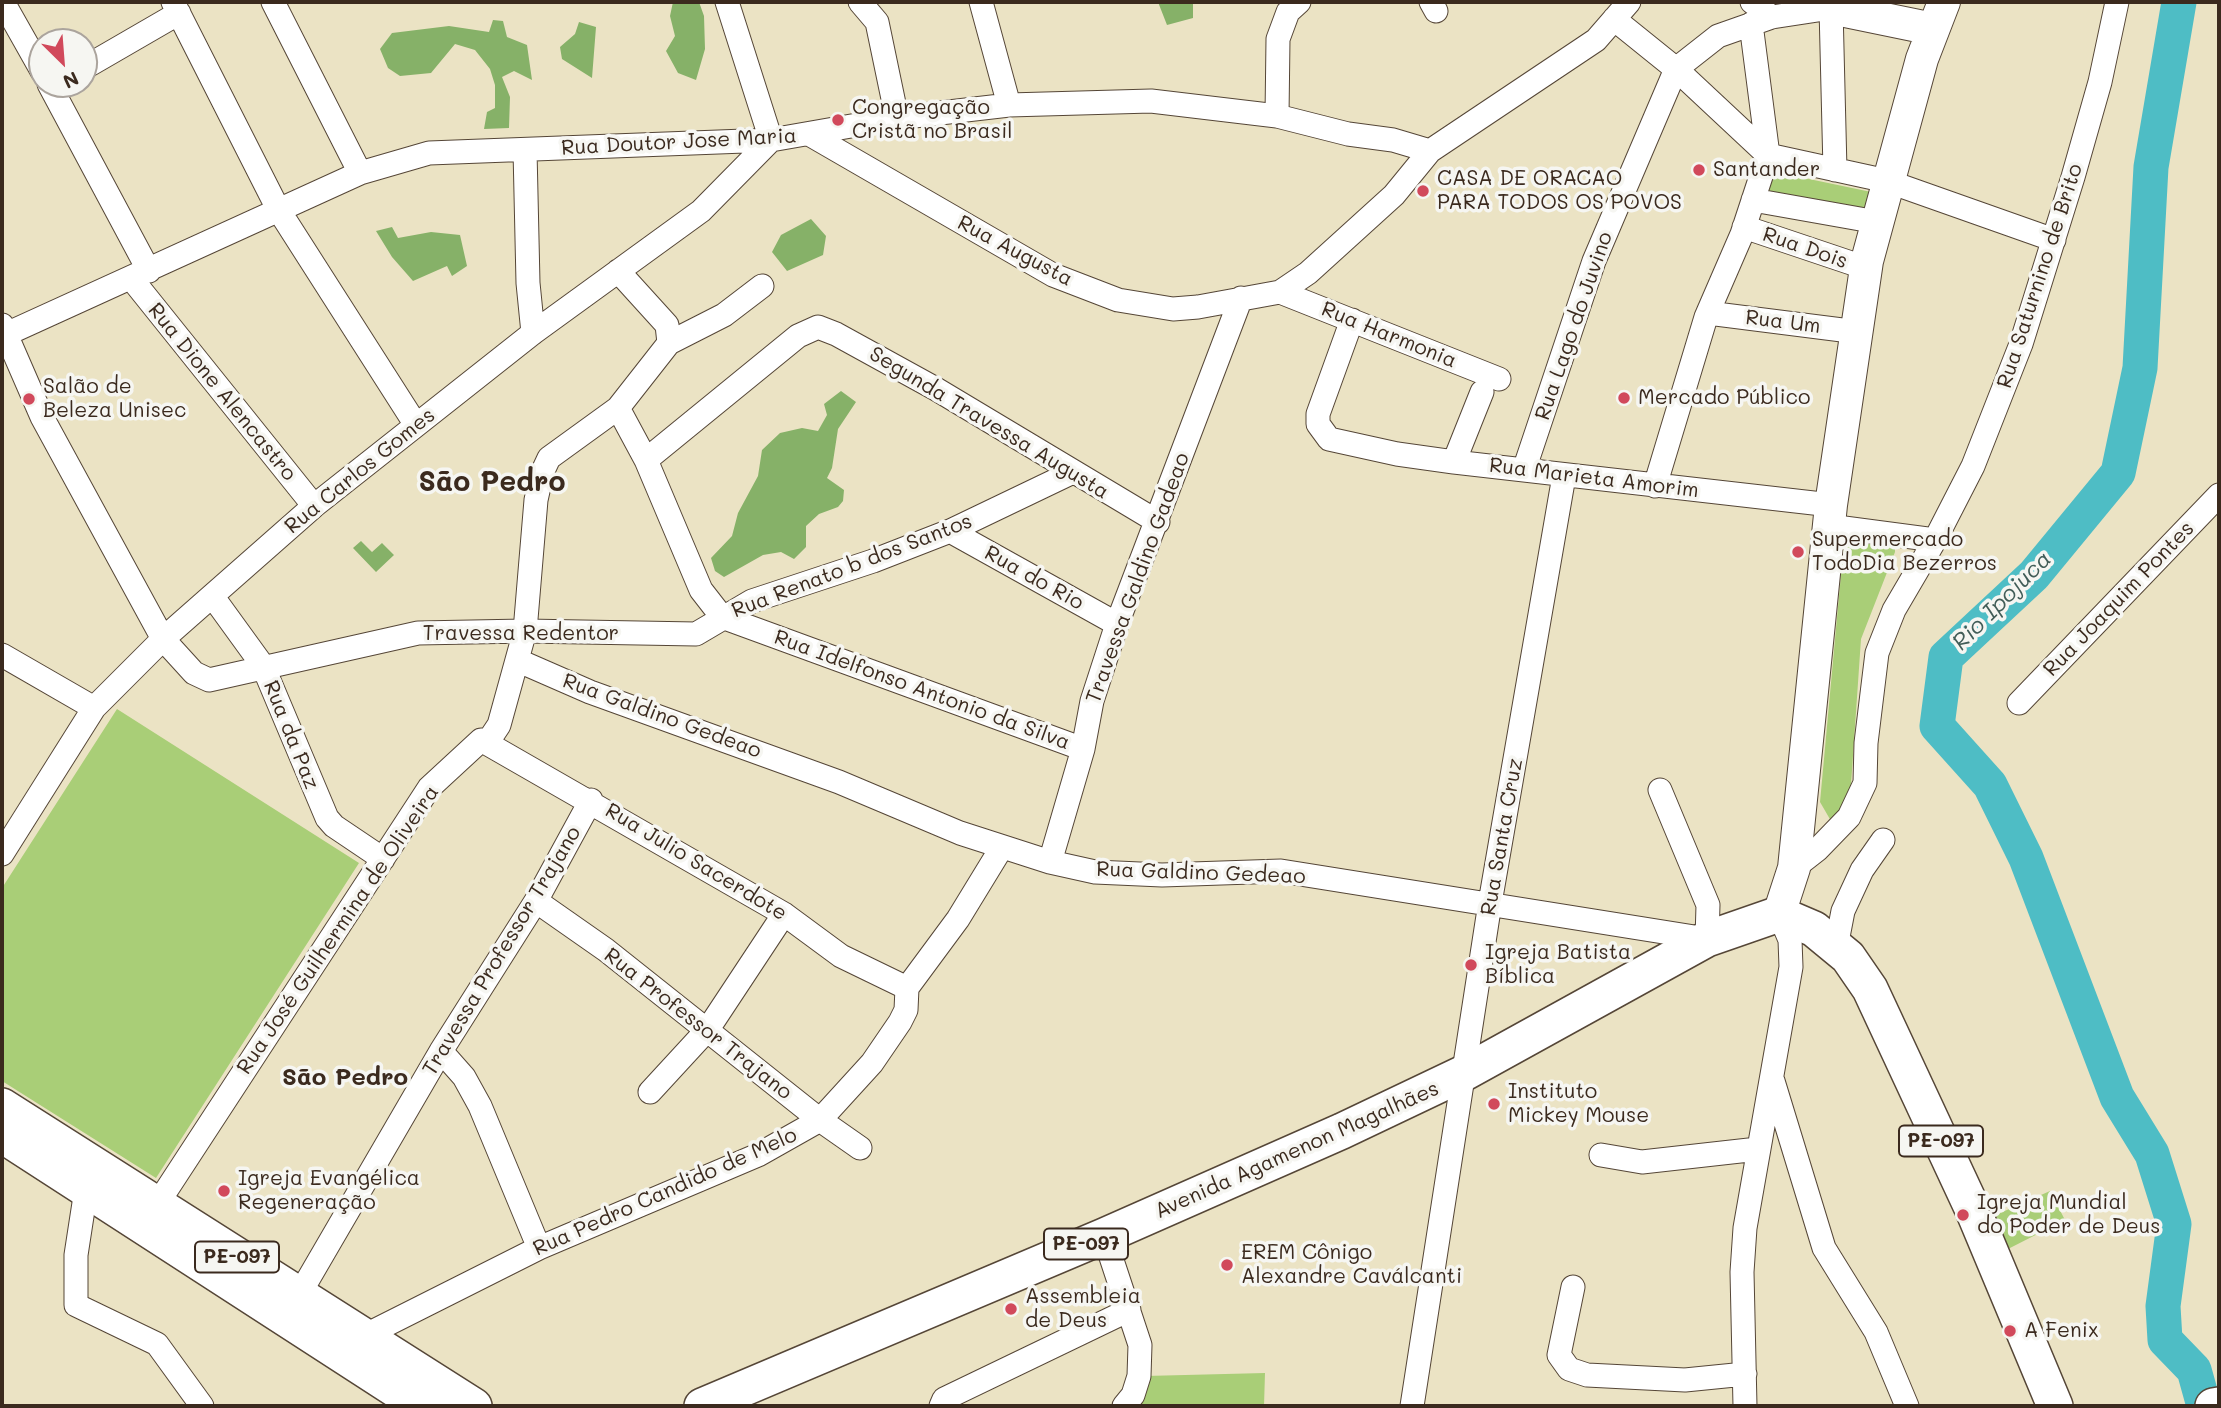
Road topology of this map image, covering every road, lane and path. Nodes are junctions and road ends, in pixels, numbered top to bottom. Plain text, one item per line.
1 (3, 2) edge
2 (273, 2) edge
3 (727, 2) edge
4 (860, 2) edge
5 (981, 2) edge
6 (1299, 2) edge
7 (1629, 2) edge
8 (2117, 2) edge
9 (1831, 5) edge
10 (176, 7) edge
11 (1758, 14) edge
12 (1939, 15) edge
13 (1614, 19) junction
14 (28, 45) edge
15 (98, 59) edge
16 (1676, 69) junction
17 (58, 98) edge
18 (1009, 105) junction
19 (1278, 116) junction
20 (897, 118) junction
21 (808, 134) junction
22 (771, 140) junction
23 (525, 150) junction
24 (1430, 151) junction
25 (1768, 155) junction
26 (1835, 170) junction
27 (360, 173) junction
28 (1887, 181) junction
29 (1753, 200) junction
30 (278, 209) junction
31 (1877, 222) junction
32 (1744, 227) junction
33 (2054, 240) junction
34 (1866, 268) junction
35 (618, 271) junction
36 (140, 274) junction
37 (762, 286) dead end
38 (1280, 292) junction
39 (1241, 298) junction
40 (1707, 313) junction
41 (1352, 320) junction
42 (1858, 331) junction
43 (3, 332) edge
44 (533, 333) junction
45 (669, 343) junction
46 (618, 408) junction
47 (416, 425) junction
48 (646, 460) junction
49 (1454, 463) junction
50 (1524, 470) junction
51 (1070, 472) junction
52 (1564, 477) junction
53 (1655, 486) junction
54 (2219, 495) edge
55 (314, 506) junction
56 (1830, 515) junction
57 (1158, 522) junction
58 (950, 531) junction
59 (1935, 540) junction
60 (213, 597) junction
61 (716, 622) junction
62 (1117, 624) junction
63 (525, 631) junction
64 (163, 639) junction
65 (2, 654) edge
66 (519, 660) junction
67 (263, 666) junction
68 (2019, 703) dead end
69 (94, 708) junction
70 (481, 740) junction
71 (1083, 749) junction
72 (1660, 790) dead end
73 (591, 800) junction
74 (1883, 840) dead end
75 (1002, 847) junction
76 (2, 854) edge
77 (383, 859) junction
78 (1050, 862) junction
79 (1794, 868) junction
80 (536, 901) junction
81 (1490, 903) junction
82 (784, 914) junction
83 (1779, 914) junction
84 (1707, 939) junction
85 (1836, 947) junction
86 (907, 988) junction
87 (708, 1029) junction
88 (441, 1051) junction
89 (1466, 1072) junction
90 (1772, 1078) junction
91 (650, 1092) dead end
92 (2, 1105) edge
93 (820, 1120) junction
94 (2, 1135) edge
95 (860, 1148) dead end
96 (1758, 1149) junction
97 (1601, 1155) dead end
98 (86, 1190) junction
99 (156, 1206) junction
100 (1104, 1237) junction
101 (539, 1248) junction
102 (1573, 1287) dead end
103 (292, 1308) junction
104 (1129, 1310) junction
105 (363, 1336) junction
106 (1745, 1374) junction
107 (2219, 1405) edge
108 (202, 1406) edge
109 (421, 1406) edge
110 (474, 1406) edge
111 (702, 1406) edge
112 (941, 1406) edge
113 (1124, 1406) edge
114 (1412, 1406) edge
115 (1745, 1406) edge
116 (1907, 1406) edge
117 (2054, 1406) edge
118 (2213, 1406) edge

1 - 14 street, Rua Dione Alencastro
2 - 27 street
3 - 22 street
4 - 20 street
5 - 18 street
6 - 19 street
7 - 13 street
8 - 33 street, Rua Saturnino de Brito
9 - 11 street, Rua Lago do Juvino
9 - 12 main road
9 - 26 street
10 - 15 street
10 - 30 street
11 - 16 street, Rua Lago do Juvino
11 - 25 street
12 - 28 main road
13 - 16 street
13 - 24 street
16 - 25 street
16 - 50 street, Rua Lago do Juvino
17 - 36 street, Rua Dione Alencastro
18 - 19 street, Rua Doutor Jose Maria
18 - 20 street, Rua Doutor Jose Maria
19 - 24 street, Rua Doutor Jose Maria
20 - 21 street, Rua Doutor Jose Maria
21 - 22 street, Rua Doutor Jose Maria
21 - 39 street, Rua Augusta
22 - 23 street, Rua Doutor Jose Maria
22 - 35 street, Rua Carlos Gomes
23 - 27 street, Rua Doutor Jose Maria
23 - 44 street
24 - 38 street
25 - 26 street
25 - 29 street
26 - 28 street
27 - 30 street, Rua Doutor Jose Maria
28 - 31 main road
28 - 33 street
29 - 31 street
29 - 32 street
30 - 36 street, Rua Doutor Jose Maria
30 - 47 street
31 - 34 main road
32 - 34 street, Rua Dois
32 - 40 street
33 - 59 street, Rua Saturnino de Brito
34 - 42 main road
35 - 44 street, Rua Carlos Gomes
35 - 45 street
36 - 43 street, Rua Doutor Jose Maria
36 - 55 street, Rua Dione Alencastro
37 - 45 street
38 - 39 street, Rua Augusta
38 - 41 street, Rua Harmonia
39 - 57 street, Travessa Galdino Gadeao
40 - 42 street, Rua Um
40 - 53 street
41 - 49 street, Rua Harmonia
41 - 49 street, Rua Marieta Amorim
42 - 56 main road
43 - 64 street
44 - 47 street, Rua Carlos Gomes
45 - 46 street, Rua José Guilhermina de Oliveira
46 - 48 street
46 - 63 street, Rua José Guilhermina de Oliveira
47 - 55 street, Rua Carlos Gomes
48 - 51 street, Segunda Travessa Augusta
48 - 61 street
49 - 50 street, Rua Marieta Amorim
50 - 52 street, Rua Marieta Amorim
51 - 57 street, Segunda Travessa Augusta
51 - 58 street, Rua Renato b dos Santos
52 - 53 street, Rua Marieta Amorim
52 - 81 street, Rua Santa Cruz
53 - 56 street, Rua Marieta Amorim
54 - 68 street, Rua Joaquim Pontes
55 - 60 street, Rua Carlos Gomes
56 - 59 street, Rua Marieta Amorim
56 - 79 main road
57 - 62 street, Travessa Galdino Gadeao
58 - 61 street, Rua Renato b dos Santos
58 - 62 street, Rua do Rio
59 - 79 street, Rua Saturnino de Brito
60 - 64 street, Rua Carlos Gomes
60 - 67 street, Rua da Paz
61 - 63 street, Travessa Redentor
61 - 71 street, Rua Idelfonso Antonio da Silva
62 - 71 street, Travessa Galdino Gadeao
63 - 66 street, Rua José Guilhermina de Oliveira
63 - 67 street, Travessa Redentor
64 - 67 street, Travessa Redentor
64 - 69 street, Rua Carlos Gomes
65 - 69 street
66 - 70 street, Rua José Guilhermina de Oliveira
66 - 75 street, Rua Galdino Gedeao
67 - 77 street, Rua da Paz
69 - 76 street, Rua Carlos Gomes
70 - 73 street, Rua Julio Sacerdote
70 - 77 street, Rua José Guilhermina de Oliveira
71 - 78 street, Travessa Galdino Gadeao
72 - 84 street
73 - 80 street, Travessa Professor Trajano
73 - 82 street, Rua Julio Sacerdote
74 - 85 street
75 - 78 street, Rua Galdino Gedeao
75 - 86 street, Rua Pedro Candido de Melo
77 - 99 street, Rua José Guilhermina de Oliveira
78 - 81 street, Rua Galdino Gedeao
79 - 83 main road
80 - 87 street, Rua Professor Trajano
80 - 88 street, Travessa Professor Trajano
81 - 84 street, Rua Galdino Gedeao
81 - 89 street, Rua Santa Cruz
82 - 86 street, Rua Julio Sacerdote
82 - 87 street
83 - 84 main road, PE-097
83 - 85 main road, PE-097
83 - 90 street
84 - 89 main road, PE-097
85 - 117 main road, PE-097
86 - 93 street, Rua Pedro Candido de Melo
87 - 91 street
87 - 93 street, Rua Professor Trajano
88 - 101 street
88 - 103 street, Travessa Professor Trajano
89 - 100 main road, Avenida Agamenon Magalhães / PE-097
89 - 114 street, Rua Santa Cruz
90 - 96 street
90 - 116 street
92 - 99 main road, PE-097
93 - 95 street, Rua Professor Trajano
93 - 101 street, Rua Pedro Candido de Melo
94 - 98 main road, PE-097
96 - 97 street
96 - 106 street
98 - 103 main road, PE-097
98 - 108 street
99 - 103 main road, PE-097
100 - 104 street
100 - 111 main road, Avenida Agamenon Magalhães / PE-097
101 - 105 street, Rua Pedro Candido de Melo
102 - 106 street
103 - 105 main road, PE-097
103 - 109 main road, PE-097
104 - 112 street
104 - 113 street
105 - 110 main road, PE-097
106 - 115 street
107 - 118 main road

